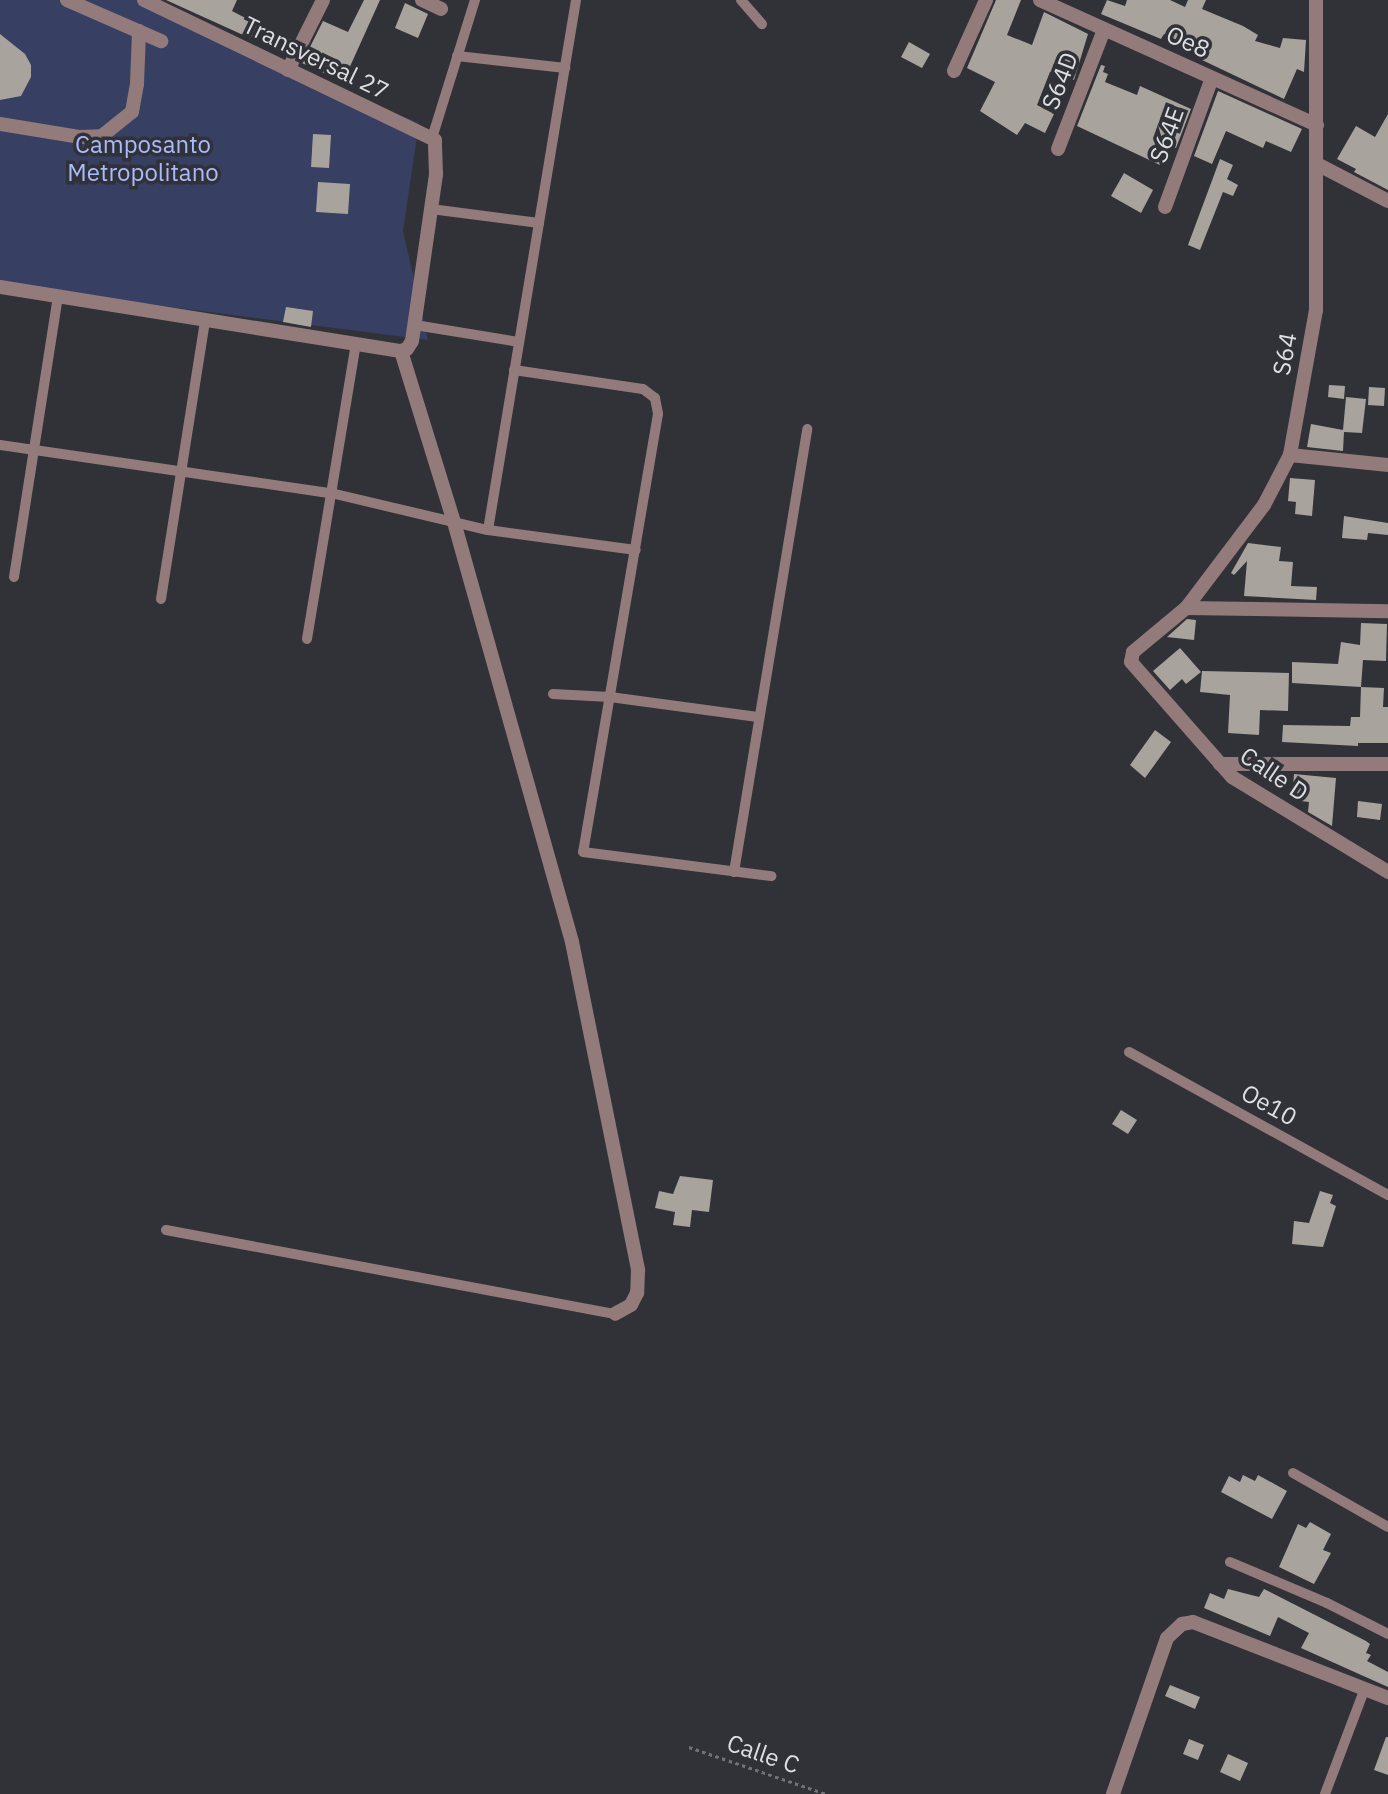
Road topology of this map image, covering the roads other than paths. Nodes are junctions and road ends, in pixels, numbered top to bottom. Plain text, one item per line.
1 (67, 0) edge
2 (144, 0) edge
3 (323, 0) edge
4 (422, 0) edge
5 (475, 0) edge
6 (576, 0) edge
7 (741, 0) edge
8 (986, 0) edge
9 (1040, 0) edge
10 (1316, 0) edge
11 (441, 9) dead end
12 (762, 24) dead end
13 (1104, 30) junction
14 (139, 31) junction
15 (161, 41) dead end
16 (457, 56) junction
17 (565, 68) junction
18 (288, 70) junction
19 (954, 71) dead end
20 (1212, 78) junction
21 (0, 124) edge
22 (1317, 125) junction
23 (432, 138) junction
24 (1058, 149) dead end
25 (1318, 164) junction
26 (1388, 201) edge
27 (1165, 208) dead end
28 (431, 209) junction
29 (539, 223) junction
30 (0, 287) edge
31 (58, 297) junction
32 (205, 320) junction
33 (415, 326) junction
34 (519, 342) junction
35 (356, 344) junction
36 (401, 351) junction
37 (514, 370) junction
38 (807, 429) dead end
39 (0, 445) edge
40 (34, 450) junction
41 (1290, 455) junction
42 (1388, 465) edge
43 (181, 471) junction
44 (331, 493) junction
45 (454, 522) junction
46 (488, 530) junction
47 (636, 550) junction
48 (14, 578) dead end
49 (161, 599) dead end
50 (1186, 608) junction
51 (1388, 611) edge
52 (307, 639) dead end
53 (1131, 657) joint
54 (552, 694) dead end
55 (610, 697) junction
56 (758, 716) junction
57 (1388, 764) edge
58 (1220, 765) junction
59 (734, 872) junction
60 (1388, 872) edge
61 (771, 876) dead end
62 (1129, 1052) dead end
63 (1388, 1195) edge
64 (166, 1230) dead end
65 (615, 1314) joint
66 (1293, 1473) dead end
67 (1388, 1527) edge
68 (1230, 1562) dead end
69 (1388, 1634) edge
70 (1365, 1688) junction
71 (1388, 1698) edge
72 (1113, 1794) edge
73 (1325, 1794) edge

1 - 14 street
2 - 18 street, Transversal 27
3 - 18 street
4 - 11 street
5 - 16 lane
6 - 17 lane
7 - 12 lane
8 - 19 street
9 - 13 street, Oe8
10 - 22 street, S64
13 - 20 street, Oe8
13 - 24 street, S64D
14 - 15 street
14 - 21 street
16 - 17 lane
16 - 23 lane
17 - 29 lane
18 - 23 street, Transversal 27
20 - 22 street, Oe8
20 - 27 street, S64E
22 - 25 street, S64
23 - 28 street
25 - 26 street
25 - 41 street, S64
28 - 29 lane
28 - 33 street
29 - 34 lane
30 - 31 street
31 - 32 street
31 - 40 lane
32 - 35 street
32 - 43 lane
33 - 34 lane
33 - 36 street
34 - 37 lane
35 - 36 street
35 - 44 lane
36 - 45 street
37 - 46 lane
37 - 47 lane
38 - 56 lane
39 - 40 lane
40 - 43 lane
40 - 48 lane
41 - 42 street
41 - 50 street, S64
43 - 44 lane
43 - 49 lane
44 - 45 lane
44 - 52 lane
45 - 46 lane
45 - 65 street
46 - 47 lane
47 - 55 lane
50 - 51 street
50 - 53 street, S64
53 - 58 street, Calle D
54 - 55 lane
55 - 56 lane
55 - 59 lane
56 - 59 lane
57 - 58 street
58 - 60 street, Calle D
59 - 61 lane
62 - 63 lane, Oe10
64 - 65 lane
66 - 67 lane
68 - 69 lane
70 - 71 street
70 - 72 street
70 - 73 lane

